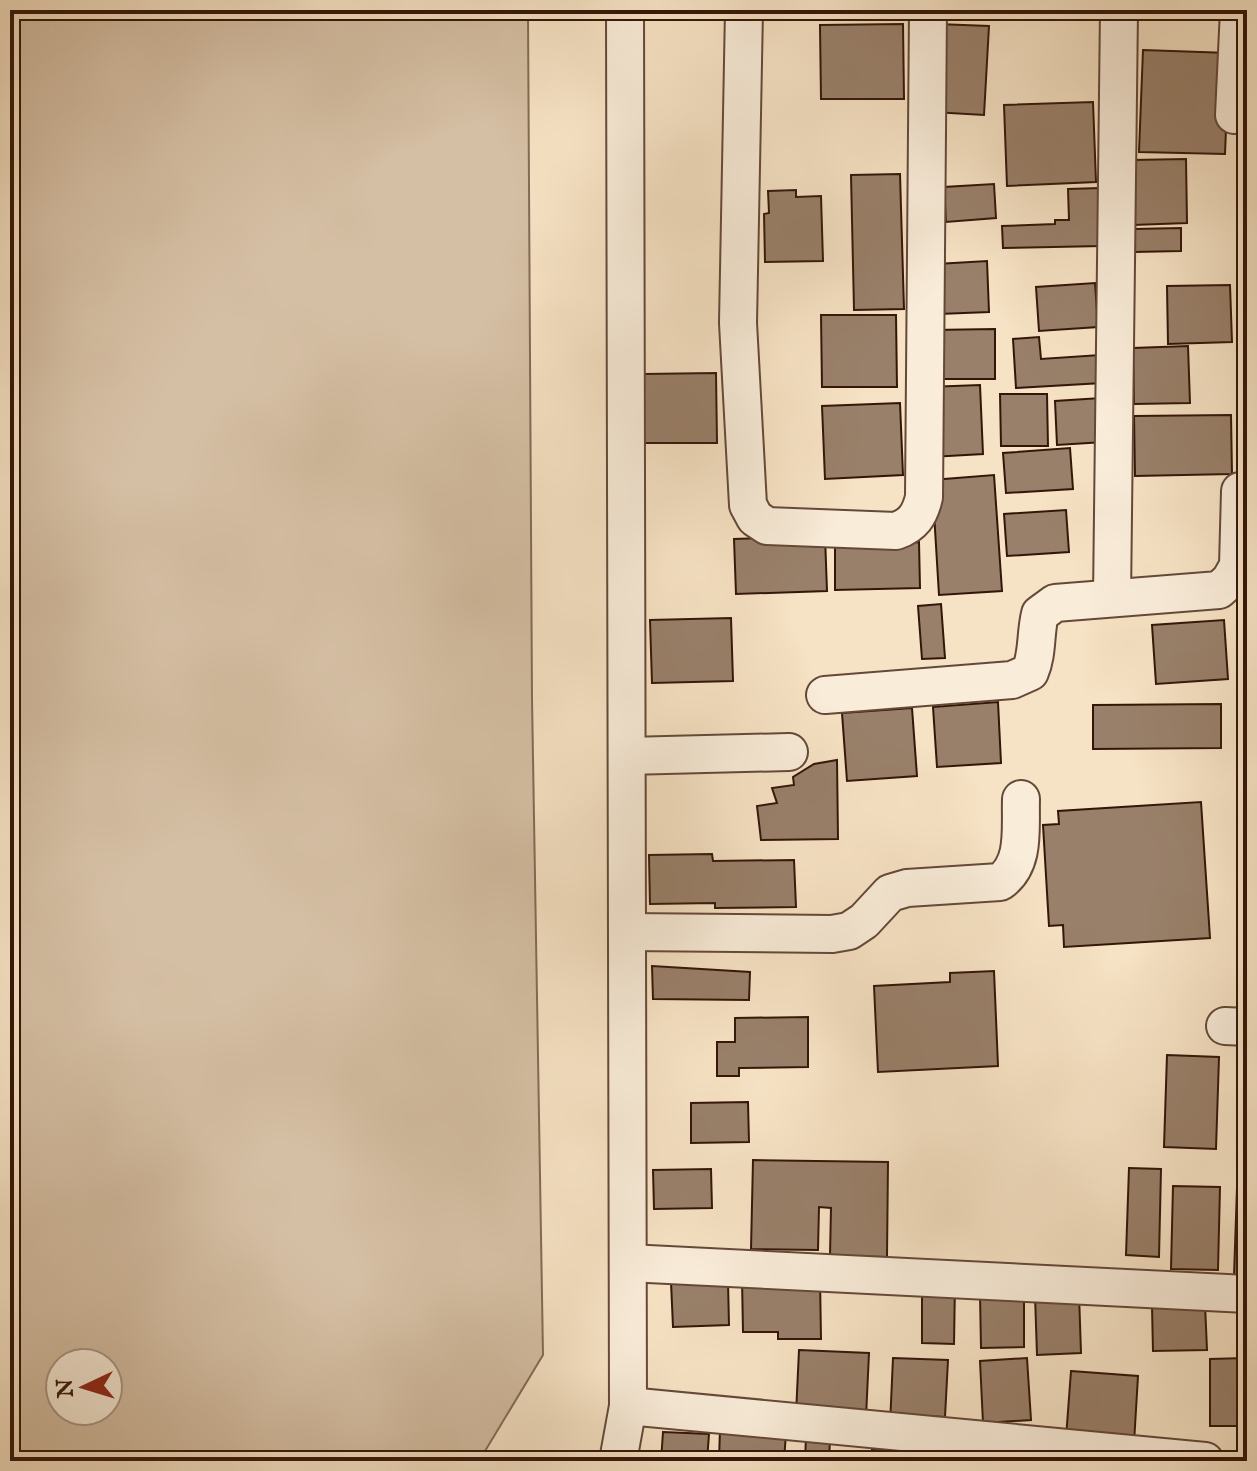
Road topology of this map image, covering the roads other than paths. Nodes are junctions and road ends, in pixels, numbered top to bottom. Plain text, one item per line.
1 (625, 10) edge
2 (744, 10) edge
3 (928, 10) edge
4 (1119, 10) edge
5 (1239, 10) edge
6 (1234, 115) dead end
7 (1240, 491) dead end
8 (1112, 598) junction
9 (825, 695) dead end
10 (789, 752) dead end
11 (627, 756) junction
12 (1021, 799) dead end
13 (627, 932) junction
14 (628, 1263) junction
15 (1247, 1294) edge
16 (628, 1406) junction
17 (618, 1461) edge
18 (1205, 1461) edge

1 - 11 street
2 - 3 street
4 - 8 street
5 - 6 street
7 - 8 street
8 - 9 street
10 - 11 street
11 - 13 street
12 - 13 street
13 - 14 street
14 - 15 street
14 - 16 street
16 - 17 street
16 - 18 street

